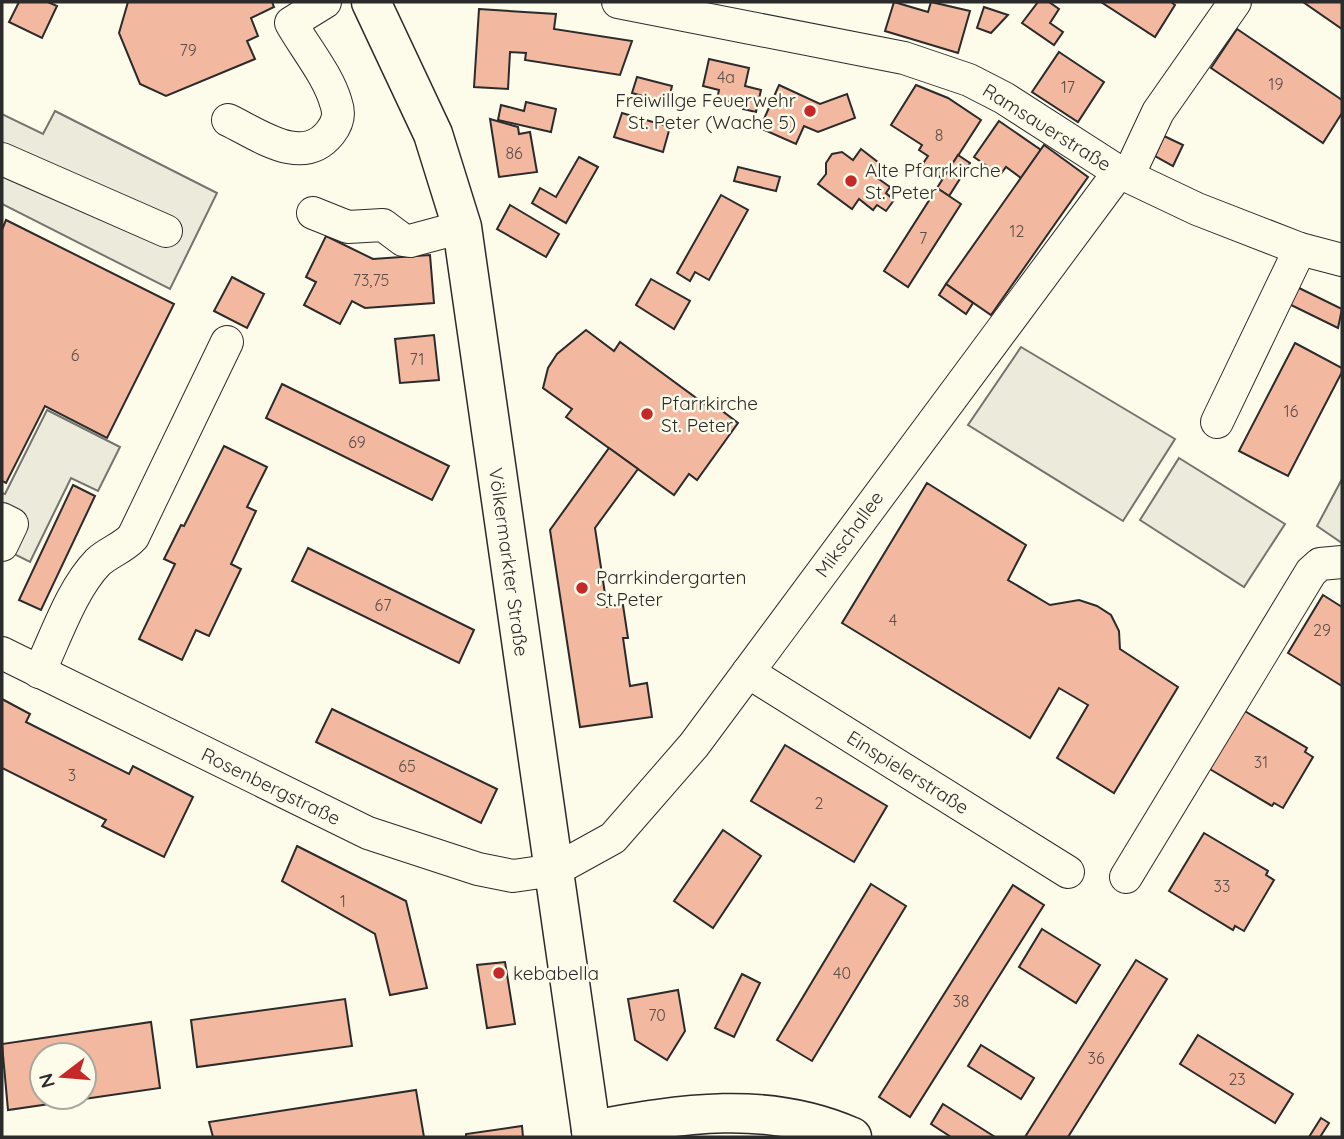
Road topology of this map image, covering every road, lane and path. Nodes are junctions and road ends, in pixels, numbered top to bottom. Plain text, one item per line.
1 (326, 2) edge
2 (371, 2) edge
3 (618, 2) edge
4 (1235, 2) edge
5 (228, 120) dead end
6 (2, 159) edge
7 (1123, 174) junction
8 (313, 214) dead end
9 (462, 227) junction
10 (166, 231) dead end
11 (1300, 248) junction
12 (1342, 260) edge
13 (227, 342) dead end
14 (1217, 422) dead end
15 (2, 519) edge
16 (2, 545) edge
17 (1342, 562) edge
18 (2, 653) edge
19 (39, 672) junction
20 (748, 672) junction
21 (555, 870) junction
22 (1068, 872) dead end
23 (1126, 877) dead end
24 (592, 1133) edge
25 (852, 1137) edge

1 - 5 street
2 - 9 main road, Völkermarkter Straße
3 - 7 street, Ramsauerstraße
4 - 7 street, Mikschallee
6 - 10 street
7 - 11 street, Ramsauerstraße
7 - 20 street, Mikschallee
8 - 9 street
9 - 21 main road, Völkermarkter Straße
11 - 12 street, Ramsauerstraße
11 - 14 street
13 - 19 street
15 - 16 street
17 - 23 street
18 - 19 street, Rosenbergstraße
19 - 21 street, Rosenbergstraße
20 - 21 street, Mikschallee
20 - 22 street, Einspielerstraße
21 - 24 main road, Völkermarkter Straße
24 - 25 main road

